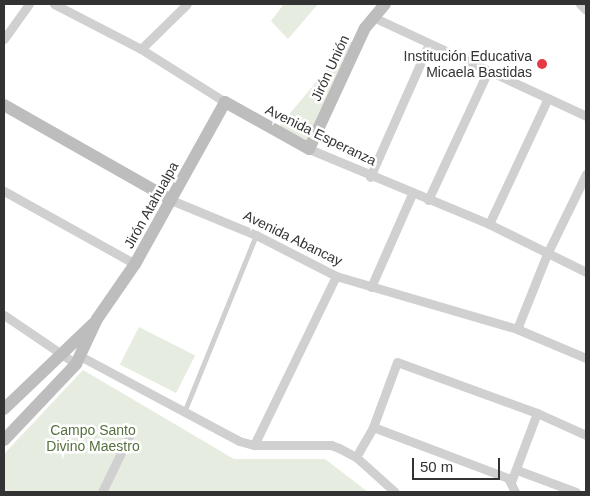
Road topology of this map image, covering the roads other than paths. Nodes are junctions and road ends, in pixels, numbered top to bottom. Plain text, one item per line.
1 (29, 4) edge
2 (54, 4) edge
3 (187, 4) edge
4 (385, 4) edge
5 (580, 4) edge
6 (586, 10) edge
7 (374, 17) junction
8 (4, 39) edge
9 (429, 44) junction
10 (141, 49) junction
11 (488, 73) junction
12 (548, 98) junction
13 (225, 102) junction
14 (4, 105) edge
15 (586, 116) edge
16 (309, 149) junction
17 (586, 174) edge
18 (370, 176) junction
19 (4, 191) edge
20 (412, 194) junction
21 (171, 200) junction
22 (428, 200) junction
23 (489, 224) junction
24 (256, 235) junction
25 (547, 254) junction
26 (135, 264) junction
27 (586, 272) edge
28 (336, 276) junction
29 (371, 287) junction
30 (4, 315) edge
31 (97, 319) junction
32 (517, 329) junction
33 (60, 352) junction
34 (586, 358) edge
35 (78, 360) junction
36 (4, 409) edge
37 (185, 410) junction
38 (537, 413) junction
39 (373, 427) junction
40 (130, 434) dead end
41 (586, 435) edge
42 (4, 440) edge
43 (254, 445) junction
44 (356, 457) junction
45 (517, 470) junction
46 (511, 482) junction
47 (102, 492) edge
48 (395, 492) edge
49 (515, 492) edge
50 (576, 492) edge

1 - 8 street
2 - 10 street, Avenida Esperanza
3 - 10 street
4 - 7 main road, Jirón Unión
5 - 6 street
7 - 9 street
7 - 16 main road, Jirón Unión
9 - 11 street
9 - 18 street
10 - 13 street, Avenida Esperanza
11 - 12 street
11 - 22 street
12 - 15 street
12 - 23 street
13 - 16 main road, Avenida Esperanza
13 - 21 main road, Jirón Atahualpa
14 - 21 main road, Avenida Abancay
16 - 18 street, Avenida Esperanza
17 - 25 street
18 - 20 street, Avenida Esperanza
19 - 26 street
20 - 22 street, Avenida Esperanza
20 - 29 street
21 - 24 street, Avenida Abancay
21 - 26 main road, Jirón Atahualpa
22 - 23 street, Avenida Esperanza
23 - 25 street, Avenida Esperanza
24 - 28 street, Avenida Abancay
24 - 37 lane
25 - 27 street, Avenida Esperanza
25 - 32 street
26 - 31 main road, Jirón Atahualpa
28 - 29 street, Avenida Abancay
28 - 43 street
29 - 32 street, Avenida Abancay
30 - 33 street
31 - 33 main road, Jirón Atahualpa
31 - 35 main road, Jirón Atahualpa
32 - 34 street, Avenida Abancay
33 - 35 street
33 - 36 main road, Jirón Atahualpa
35 - 37 street
35 - 42 main road, Jirón Atahualpa
37 - 43 street
38 - 39 street
38 - 41 street
38 - 45 street
39 - 44 street
39 - 46 street
40 - 47 street
43 - 44 street
44 - 48 street
45 - 46 street
45 - 50 street
46 - 49 street

